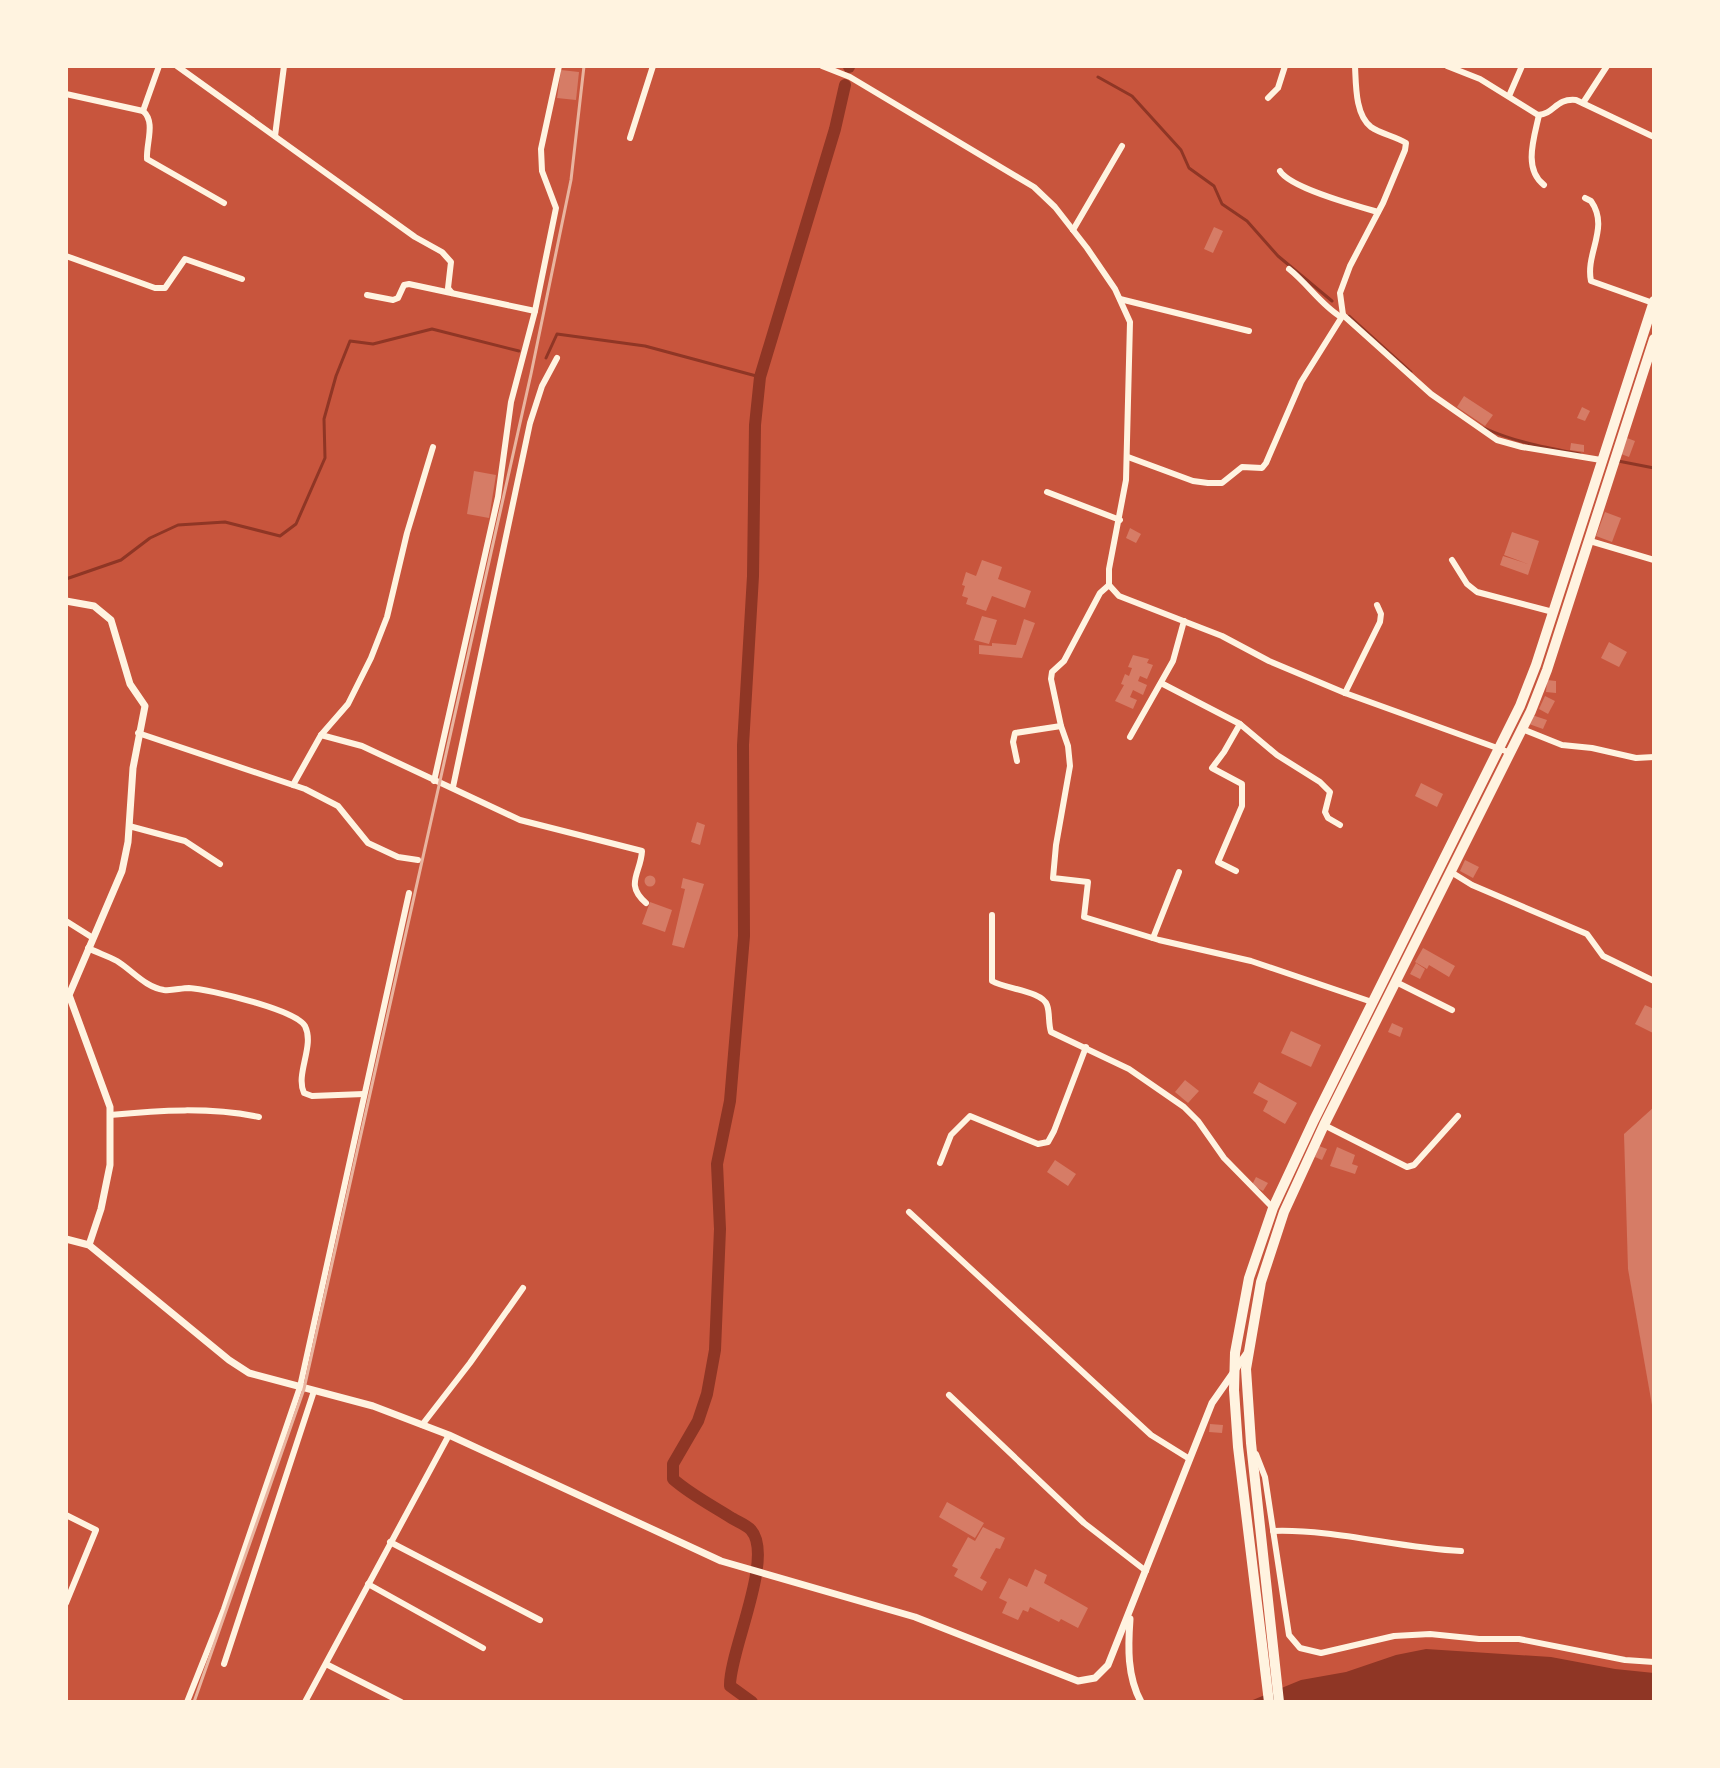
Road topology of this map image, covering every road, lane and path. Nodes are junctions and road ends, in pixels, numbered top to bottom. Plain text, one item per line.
1 (159, 66) edge
2 (177, 66) edge
3 (284, 66) edge
4 (559, 66) edge
5 (653, 66) edge
6 (822, 66) edge
7 (1285, 66) edge
8 (1355, 66) edge
9 (1447, 66) edge
10 (1522, 66) edge
11 (1607, 66) edge
12 (66, 94) edge
13 (1509, 96) junction
14 (1268, 98) dead end
15 (1583, 103) junction
16 (143, 111) junction
17 (1539, 115) junction
18 (275, 136) junction
19 (1654, 137) edge
20 (630, 138) dead end
21 (1122, 146) dead end
22 (1280, 171) dead end
23 (1544, 185) dead end
24 (1585, 198) dead end
25 (224, 203) dead end
26 (1378, 212) junction
27 (1073, 230) junction
28 (66, 256) edge
29 (1289, 269) dead end
30 (242, 279) dead end
31 (452, 293) junction
32 (367, 295) dead end
33 (1120, 299) junction
34 (1654, 302) edge
35 (535, 311) junction
36 (1342, 316) junction
37 (1249, 331) dead end
38 (1654, 339) edge
39 (557, 358) dead end
40 (433, 447) dead end
41 (1128, 457) junction
42 (1601, 460) junction
43 (1047, 492) dead end
44 (1120, 520) junction
45 (1590, 541) junction
46 (1452, 560) dead end
47 (1654, 560) edge
48 (1109, 585) junction
49 (66, 601) edge
50 (1377, 605) dead end
51 (1553, 612) junction
52 (1184, 621) junction
53 (1161, 683) junction
54 (1345, 693) junction
55 (1240, 724) junction
56 (1061, 726) junction
57 (1522, 729) junction
58 (138, 733) junction
59 (321, 735) junction
60 (1130, 737) dead end
61 (1500, 747) junction
62 (1511, 753) junction
63 (1654, 757) edge
64 (1017, 761) dead end
65 (434, 781) junction
66 (293, 785) junction
67 (453, 787) junction
68 (1340, 825) dead end
69 (129, 826) junction
70 (418, 860) dead end
71 (220, 864) dead end
72 (1236, 871) dead end
73 (1179, 872) dead end
74 (1451, 872) junction
75 (409, 893) dead end
76 (646, 903) dead end
77 (992, 915) dead end
78 (66, 921) edge
79 (93, 938) junction
80 (1153, 938) junction
81 (88, 948) junction
82 (1654, 981) edge
83 (1396, 982) junction
84 (68, 994) edge
85 (1372, 1002) junction
86 (1452, 1010) dead end
87 (1086, 1047) junction
88 (364, 1094) junction
89 (110, 1115) junction
90 (1458, 1116) dead end
91 (259, 1117) dead end
92 (1324, 1125) junction
93 (940, 1163) dead end
94 (1273, 1208) junction
95 (909, 1212) dead end
96 (66, 1239) edge
97 (89, 1245) junction
98 (523, 1288) dead end
99 (1247, 1353) junction
100 (1234, 1369) junction
101 (300, 1387) junction
102 (314, 1391) junction
103 (949, 1395) dead end
104 (422, 1425) junction
105 (449, 1435) junction
106 (1251, 1443) junction
107 (1188, 1458) junction
108 (66, 1515) edge
109 (1273, 1531) junction
110 (390, 1542) junction
111 (1461, 1551) dead end
112 (1146, 1571) junction
113 (368, 1584) junction
114 (66, 1603) edge
115 (1130, 1609) junction
116 (540, 1620) dead end
117 (483, 1648) dead end
118 (1654, 1662) edge
119 (224, 1664) dead end
120 (326, 1664) junction
121 (1270, 1668) junction
122 (187, 1702) edge
123 (305, 1702) edge
124 (401, 1702) edge
125 (1141, 1702) edge
126 (1269, 1702) edge
127 (1279, 1702) edge

1 - 16 street
2 - 18 street
3 - 18 street
4 - 35 street
5 - 20 street
6 - 27 street
7 - 14 street
8 - 26 street
9 - 13 street
10 - 13 street
11 - 15 street
12 - 16 street
13 - 17 street
15 - 17 street
15 - 19 street
16 - 25 street
17 - 23 street
18 - 31 street
21 - 27 street
22 - 26 street
24 - 34 street
26 - 36 street
27 - 33 street
28 - 30 street
29 - 36 street
31 - 32 street
31 - 35 street
33 - 37 street
33 - 41 street
34 - 42 highway
35 - 65 street
36 - 41 street
36 - 42 street
38 - 45 highway
39 - 67 street
40 - 59 street
41 - 44 street
42 - 51 highway
43 - 44 street
44 - 48 street
45 - 47 street
45 - 57 highway
46 - 51 street
48 - 52 street
48 - 56 street
49 - 58 street
50 - 54 street
51 - 61 highway
52 - 53 street
52 - 54 street
53 - 55 street
53 - 60 street
54 - 61 street
55 - 68 street
55 - 72 street
56 - 64 street
56 - 80 street
57 - 62 highway
57 - 63 street
58 - 66 street
58 - 69 street
59 - 65 street
59 - 66 street
61 - 62 street
61 - 85 highway
62 - 74 highway
65 - 67 street
66 - 70 street
67 - 76 street
69 - 71 street
69 - 79 street
73 - 80 street
74 - 82 street
74 - 83 highway
75 - 88 street
77 - 87 street
78 - 79 street
79 - 81 street
80 - 85 street
81 - 84 street
81 - 88 street
83 - 86 street
83 - 92 highway
84 - 89 street
85 - 94 highway
87 - 93 street
87 - 94 street
88 - 101 street
89 - 91 street
89 - 97 street
90 - 92 street
92 - 99 highway
94 - 100 highway
95 - 107 street
96 - 97 street
97 - 101 street
98 - 104 street
99 - 100 street
99 - 106 highway
100 - 107 street
100 - 121 highway
101 - 102 street
101 - 122 street
102 - 104 street
102 - 119 street
103 - 112 street
104 - 105 street
105 - 110 street
105 - 115 street
106 - 109 street
106 - 121 highway
107 - 112 street
108 - 114 street
109 - 111 street
109 - 118 street
110 - 113 street
110 - 116 street
112 - 115 street
113 - 117 street
113 - 120 street
115 - 125 street
120 - 123 street
120 - 124 street
121 - 126 highway
121 - 127 highway

